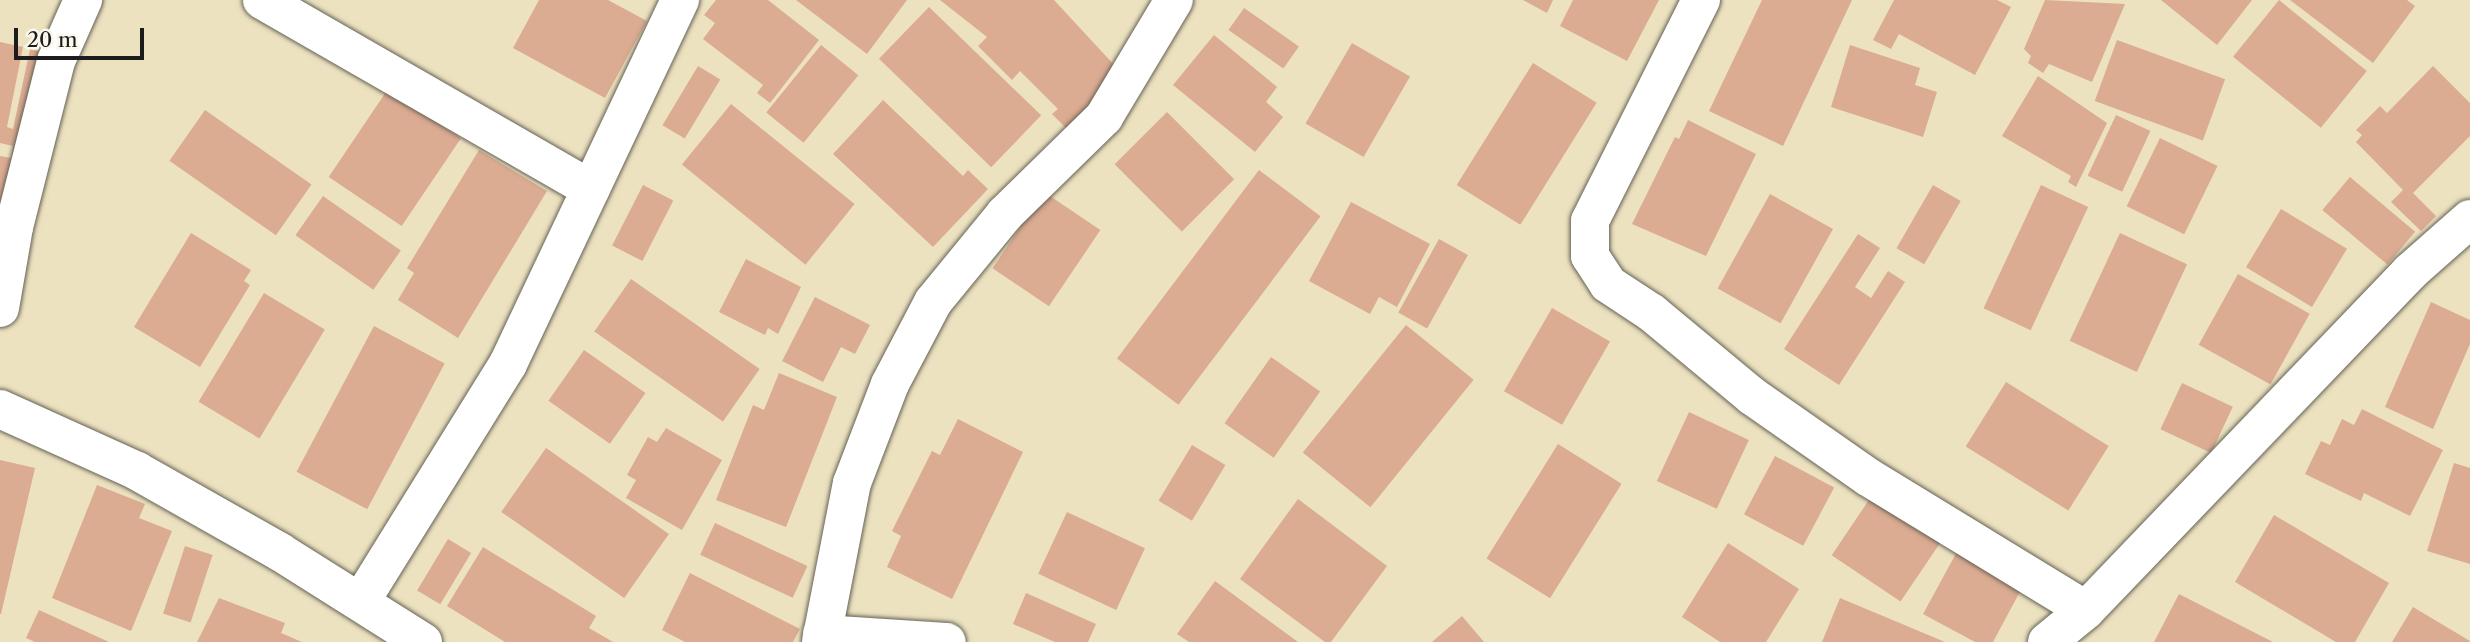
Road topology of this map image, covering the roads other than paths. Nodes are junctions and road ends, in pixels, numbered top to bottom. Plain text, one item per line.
1 (83, 0) edge
2 (262, 0) edge
3 (680, 0) edge
4 (1174, 0) edge
5 (1701, 0) edge
6 (591, 189) junction
7 (2470, 219) edge
8 (0, 308) edge
9 (0, 409) edge
10 (361, 601) junction
11 (2086, 610) junction
12 (822, 638) edge
13 (423, 642) edge
14 (947, 642) edge
15 (2047, 642) edge

1 - 8 street
2 - 6 street
3 - 6 street
4 - 12 street
5 - 11 street
6 - 10 street
7 - 11 street
9 - 10 street
10 - 13 street
11 - 15 street
12 - 14 street

